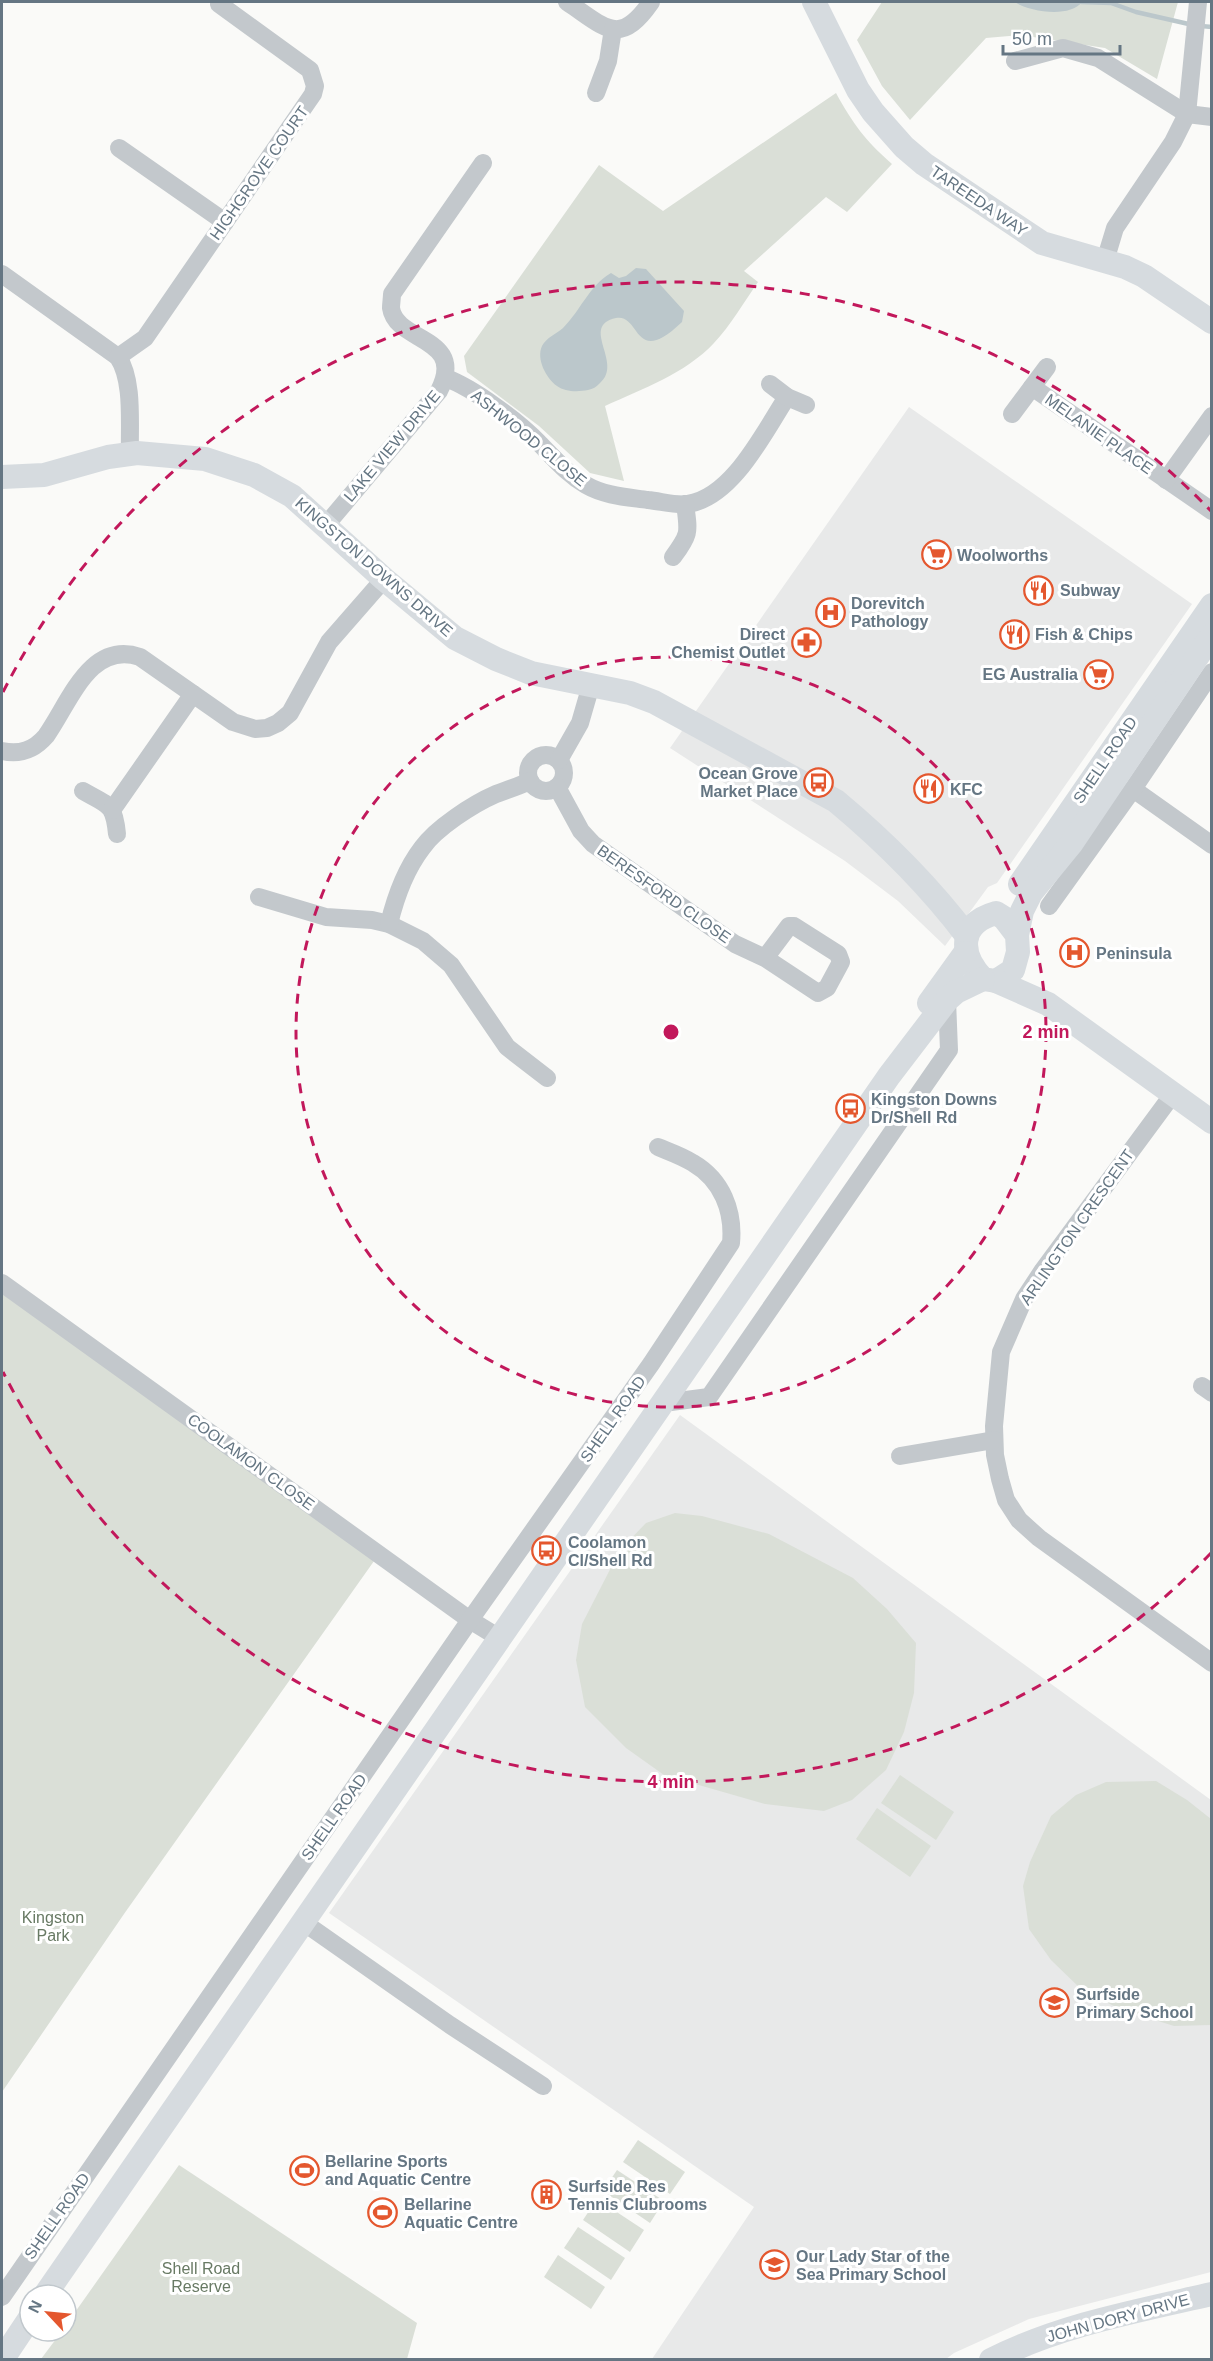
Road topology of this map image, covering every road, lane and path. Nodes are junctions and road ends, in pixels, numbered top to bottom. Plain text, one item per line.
1 (567, 2) edge
2 (651, 2) edge
3 (814, 2) edge
4 (1198, 2) edge
5 (219, 4) dead end
6 (613, 29) junction
7 (1015, 61) dead end
8 (596, 93) dead end
9 (1187, 114) junction
10 (1212, 117) edge
11 (119, 147) dead end
12 (483, 163) dead end
13 (225, 222) junction
14 (1105, 261) junction
15 (2, 274) edge
16 (1212, 322) edge
17 (118, 357) junction
18 (1047, 367) dead end
19 (446, 378) junction
20 (770, 384) dead end
21 (1032, 387) junction
22 (787, 397) junction
23 (806, 405) dead end
24 (1012, 414) dead end
25 (1212, 416) edge
26 (130, 454) junction
27 (2, 477) edge
28 (1166, 480) junction
29 (685, 504) junction
30 (1212, 511) edge
31 (326, 525) junction
32 (673, 558) dead end
33 (384, 579) junction
34 (1212, 605) edge
35 (1206, 634) edge
36 (1212, 672) edge
37 (591, 686) junction
38 (193, 693) junction
39 (2, 751) edge
40 (559, 760) junction
41 (530, 781) junction
42 (557, 787) junction
43 (1133, 789) junction
44 (83, 791) dead end
45 (112, 810) junction
46 (117, 834) dead end
47 (1212, 845) edge
48 (935, 895) junction
49 (259, 897) dead end
50 (1049, 906) dead end
51 (991, 914) junction
52 (389, 924) junction
53 (1018, 943) junction
54 (966, 944) junction
55 (765, 958) dead end
56 (990, 980) junction
57 (947, 1000) junction
58 (1048, 1004) junction
59 (890, 1076) junction
60 (547, 1078) dead end
61 (1173, 1094) junction
62 (1212, 1122) edge
63 (658, 1147) dead end
64 (2, 1283) edge
65 (651, 1364) junction
66 (670, 1393) junction
67 (994, 1440) junction
68 (900, 1456) dead end
69 (470, 1620) junction
70 (501, 1640) junction
71 (1212, 1663) edge
72 (303, 1922) junction
73 (543, 2086) dead end
74 (53, 2283) edge
75 (1212, 2294) edge
76 (2, 2297) edge
77 (18, 2336) edge
78 (2, 2360) edge
79 (992, 2360) edge

1 - 6 street
2 - 6 street
3 - 14 main road, TAREEDA WAY
4 - 9 street
5 - 13 street, HIGHGROVE COURT
6 - 8 street
7 - 9 street
9 - 10 street
9 - 14 street
11 - 13 street
12 - 19 street, LAKE VIEW DRIVE
13 - 17 street, HIGHGROVE COURT
14 - 16 main road, TAREEDA WAY
15 - 17 street
17 - 26 street
18 - 21 street, MELANIE PLACE
19 - 29 street, ASHWOOD CLOSE
19 - 31 street, LAKE VIEW DRIVE
20 - 22 street
21 - 24 street, MELANIE PLACE
21 - 28 street, MELANIE PLACE
22 - 23 street
22 - 29 street, ASHWOOD CLOSE
25 - 28 street, MELANIE PLACE
26 - 27 main road, KINGSTON DOWNS DRIVE
26 - 31 main road, KINGSTON DOWNS DRIVE
28 - 30 street, MELANIE PLACE
29 - 32 street
31 - 33 main road, KINGSTON DOWNS DRIVE
33 - 37 main road, KINGSTON DOWNS DRIVE
33 - 38 street
34 - 35 main road, SHELL ROAD
35 - 51 main road, SHELL ROAD
35 - 53 main road, SHELL ROAD
36 - 43 street
37 - 40 street
37 - 48 main road, KINGSTON DOWNS DRIVE
38 - 39 street
38 - 45 street
40 - 41 street
40 - 42 street
41 - 42 street
41 - 52 street
42 - 55 street, BERESFORD CLOSE
43 - 47 street
43 - 50 street
44 - 45 street
45 - 46 street
48 - 51 main road, KINGSTON DOWNS DRIVE
48 - 54 main road, KINGSTON DOWNS DRIVE
49 - 52 street
51 - 53 main road
51 - 54 main road
52 - 60 street
53 - 56 main road
53 - 58 main road
54 - 56 main road
54 - 59 main road, SHELL ROAD
56 - 57 main road, SHELL ROAD
56 - 58 main road
57 - 59 main road, SHELL ROAD
57 - 66 street, SHELL ROAD
58 - 61 main road
59 - 66 main road, SHELL ROAD
61 - 62 main road
61 - 67 street, ARLINGTON CRESCENT
63 - 65 street
64 - 69 street, COOLAMON CLOSE
65 - 66 street, SHELL ROAD
65 - 69 street, SHELL ROAD
66 - 70 main road, SHELL ROAD
67 - 68 street
67 - 71 street, ARLINGTON CRESCENT
69 - 70 street, COOLAMON CLOSE
69 - 76 street, SHELL ROAD
70 - 72 main road, SHELL ROAD
72 - 73 street
72 - 74 main road, SHELL ROAD
75 - 79 main road, JOHN DORY DRIVE
77 - 78 main road

